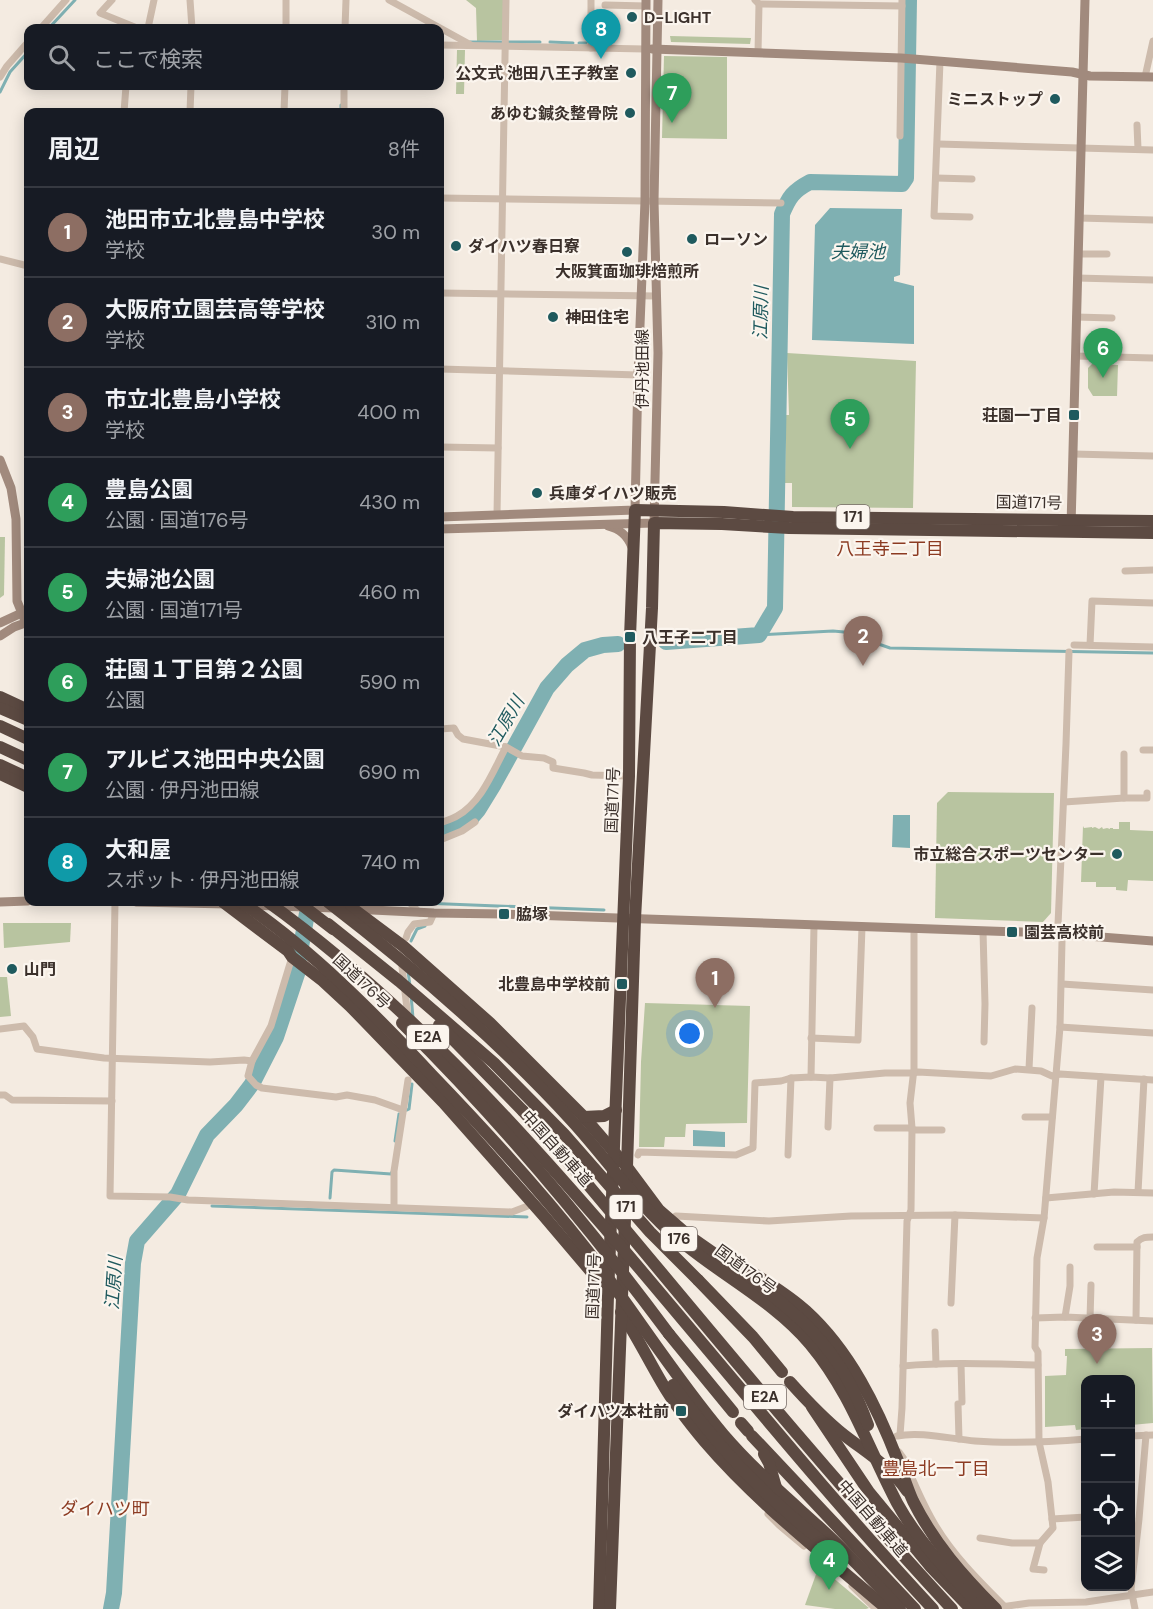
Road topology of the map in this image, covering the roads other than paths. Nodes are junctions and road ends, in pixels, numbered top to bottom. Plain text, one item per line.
1 (66, 0) edge
2 (112, 0) edge
3 (154, 0) edge
4 (190, 0) edge
5 (286, 0) edge
6 (346, 0) edge
7 (506, 0) edge
8 (591, 0) edge
9 (658, 0) edge
10 (1084, 0) edge
11 (393, 1) edge
12 (757, 2) edge
13 (646, 3) edge
14 (902, 3) edge
15 (605, 5) dead end
16 (45, 24) edge
17 (127, 24) edge
18 (149, 24) edge
19 (192, 24) edge
20 (286, 24) edge
21 (345, 24) edge
22 (434, 24) edge
23 (444, 30) edge
24 (1153, 41) edge
25 (444, 45) edge
26 (473, 46) junction
27 (24, 47) edge
28 (505, 47) junction
29 (591, 48) junction
30 (645, 49) junction
31 (657, 49) junction
32 (758, 53) junction
33 (906, 58) junction
34 (940, 61) junction
35 (1083, 74) junction
36 (0, 77) edge
37 (1149, 77) edge
38 (126, 90) edge
39 (191, 90) edge
40 (285, 90) edge
41 (344, 90) edge
42 (124, 108) edge
43 (190, 108) edge
44 (284, 108) edge
45 (344, 108) edge
46 (1137, 126) dead end
47 (900, 136) dead end
48 (938, 144) junction
49 (1081, 148) junction
50 (1138, 149) junction
51 (1153, 150) edge
52 (936, 178) junction
53 (972, 179) dead end
54 (444, 198) edge
55 (502, 199) junction
56 (650, 201) junction
57 (781, 203) dead end
58 (970, 217) dead end
59 (1079, 218) junction
60 (1153, 220) edge
61 (1078, 254) junction
62 (1107, 254) dead end
63 (0, 259) edge
64 (24, 265) edge
65 (1077, 278) junction
66 (1153, 280) edge
67 (444, 293) edge
68 (500, 294) junction
69 (640, 296) junction
70 (657, 296) junction
71 (1076, 317) junction
72 (1112, 318) dead end
73 (1075, 356) junction
74 (1153, 358) edge
75 (444, 369) edge
76 (500, 371) junction
77 (638, 375) junction
78 (444, 447) edge
79 (498, 448) junction
80 (1073, 454) junction
81 (1153, 456) edge
82 (0, 459) edge
83 (497, 514) junction
84 (635, 516) junction
85 (655, 516) junction
86 (444, 517) edge
87 (1153, 521) edge
88 (605, 525) junction
89 (1071, 526) junction
90 (444, 529) edge
91 (1153, 533) edge
92 (634, 552) junction
93 (1153, 570) edge
94 (1125, 571) dead end
95 (1153, 603) edge
96 (24, 610) edge
97 (24, 611) edge
98 (0, 622) edge
99 (24, 623) edge
100 (0, 636) edge
101 (1074, 645) dead end
102 (1090, 645) junction
103 (1153, 647) edge
104 (1069, 652) dead end
105 (0, 698) edge
106 (0, 708) edge
107 (24, 708) edge
108 (24, 718) edge
109 (0, 726) edge
110 (444, 729) edge
111 (24, 737) edge
112 (0, 747) edge
113 (506, 747) junction
114 (1143, 750) dead end
115 (1153, 750) edge
116 (1124, 754) dead end
117 (24, 757) edge
118 (0, 765) edge
119 (0, 774) edge
120 (24, 776) edge
121 (629, 776) junction
122 (24, 785) edge
123 (1147, 793) dead end
124 (1124, 798) junction
125 (1064, 802) junction
126 (444, 821) edge
127 (475, 822) dead end
128 (444, 838) edge
129 (24, 901) edge
130 (0, 902) edge
131 (115, 906) edge
132 (229, 906) edge
133 (247, 906) edge
134 (273, 906) edge
135 (306, 906) edge
136 (333, 906) edge
137 (350, 906) edge
138 (358, 906) edge
139 (413, 906) edge
140 (420, 913) junction
141 (434, 913) junction
142 (629, 919) junction
143 (328, 924) junction
144 (814, 926) junction
145 (862, 927) junction
146 (914, 929) junction
147 (983, 931) junction
148 (1060, 934) junction
149 (315, 938) junction
150 (406, 938) dead end
151 (1153, 941) edge
152 (292, 957) junction
153 (402, 967) dead end
154 (1062, 984) junction
155 (1153, 990) edge
156 (1032, 1008) dead end
157 (1060, 1027) junction
158 (0, 1029) edge
159 (1153, 1033) edge
160 (812, 1038) junction
161 (984, 1042) dead end
162 (411, 1043) dead end
163 (113, 1058) junction
164 (252, 1061) junction
165 (1029, 1070) junction
166 (913, 1073) junction
167 (1056, 1075) junction
168 (811, 1077) junction
169 (1101, 1077) junction
170 (791, 1078) junction
171 (830, 1078) junction
172 (1144, 1079) junction
173 (408, 1080) dead end
174 (1153, 1080) edge
175 (0, 1095) edge
176 (112, 1101) junction
177 (403, 1110) junction
178 (616, 1110) junction
179 (584, 1117) junction
180 (1025, 1117) dead end
181 (1052, 1117) junction
182 (828, 1127) dead end
183 (877, 1128) dead end
184 (912, 1129) junction
185 (942, 1130) dead end
186 (615, 1154) junction
187 (638, 1155) dead end
188 (788, 1155) dead end
189 (627, 1167) junction
190 (636, 1179) junction
191 (1138, 1192) junction
192 (1153, 1192) edge
193 (1094, 1194) junction
194 (1046, 1198) junction
195 (533, 1204) junction
196 (394, 1207) junction
197 (909, 1215) junction
198 (955, 1215) junction
199 (676, 1216) junction
200 (1044, 1218) junction
201 (1153, 1237) edge
202 (1097, 1247) dead end
203 (1137, 1247) junction
204 (1070, 1267) dead end
205 (1091, 1285) dead end
206 (608, 1295) junction
207 (951, 1303) dead end
208 (621, 1311) junction
209 (1065, 1317) junction
210 (1035, 1318) junction
211 (1090, 1319) junction
212 (1136, 1320) junction
213 (1153, 1321) edge
214 (935, 1332) dead end
215 (638, 1338) junction
216 (936, 1364) junction
217 (961, 1364) junction
218 (1038, 1365) junction
219 (903, 1366) junction
220 (812, 1407) junction
221 (733, 1412) dead end
222 (1150, 1435) edge
223 (1135, 1436) edge
224 (895, 1438) junction
225 (958, 1439) junction
226 (1081, 1439) edge
227 (1039, 1443) junction
228 (894, 1465) junction
229 (888, 1485) junction
230 (749, 1490) junction
231 (1081, 1517) edge
232 (1052, 1519) junction
233 (790, 1526) junction
234 (1135, 1533) edge
235 (1137, 1535) junction
236 (980, 1538) dead end
237 (1040, 1543) junction
238 (1044, 1570) dead end
239 (878, 1586) junction
240 (1153, 1592) edge
241 (1132, 1594) junction
242 (998, 1608) edge
243 (599, 1609) edge
244 (610, 1609) edge
245 (876, 1609) edge
246 (887, 1609) edge
247 (900, 1609) edge
248 (915, 1609) edge
249 (933, 1609) edge
250 (952, 1609) edge
251 (971, 1609) edge
252 (983, 1609) edge
253 (1135, 1609) edge

1 - 16 street
2 - 17 street
3 - 18 street
4 - 19 street
5 - 20 street
6 - 21 street
7 - 28 street
8 - 29 street
9 - 31 street, 伊丹池田線
10 - 35 street
11 - 22 street
12 - 14 street
12 - 32 street
13 - 15 street
13 - 30 street, 伊丹池田線
14 - 33 street
23 - 26 street
24 - 37 street
25 - 26 street
26 - 28 street
27 - 36 street
28 - 29 street
28 - 55 street
29 - 30 street
30 - 31 street
30 - 56 street, 伊丹池田線
31 - 32 street
31 - 56 street, 伊丹池田線
32 - 33 street
33 - 34 street
33 - 47 street
34 - 35 street
34 - 48 street
35 - 37 street
35 - 49 street
38 - 42 street
39 - 43 street
40 - 44 street
41 - 45 street
46 - 50 street
48 - 49 street
48 - 52 street
49 - 50 street
49 - 59 street
50 - 51 street
52 - 53 street
52 - 58 street
54 - 55 street
55 - 56 street
55 - 68 street
56 - 57 street
56 - 69 street, 伊丹池田線
56 - 70 street, 伊丹池田線
59 - 60 street
59 - 61 street
61 - 62 street
61 - 65 street
63 - 64 street
65 - 66 street
65 - 71 street
67 - 68 street
68 - 69 street
68 - 76 street
69 - 70 street
69 - 77 street, 伊丹池田線
70 - 85 street, 伊丹池田線
71 - 72 street
71 - 73 street
73 - 74 street
73 - 80 street
75 - 76 street
76 - 77 street
76 - 79 street
77 - 84 street, 伊丹池田線
78 - 79 street
79 - 83 street
80 - 81 street
80 - 89 street
82 - 96 street
83 - 84 street
83 - 86 street
84 - 85 highway, 国道171号 / 171
84 - 88 street
84 - 92 highway, 国道171号 / 171
85 - 89 highway, 国道171号 / 171
85 - 142 highway, 国道171号 / 171
87 - 89 highway, 国道171号 / 171
88 - 90 street
88 - 92 street
89 - 91 highway, 国道171号 / 171
92 - 121 highway, 国道171号 / 171
93 - 94 street
95 - 102 street
97 - 98 street
99 - 100 street
101 - 102 street
102 - 103 street
104 - 125 street
105 - 107 highway
106 - 108 highway
109 - 111 highway
110 - 113 street
112 - 117 highway
113 - 121 street
113 - 126 street
114 - 115 street
116 - 124 street
118 - 120 highway
119 - 122 highway
121 - 142 highway, 国道171号 / 171
123 - 124 street
124 - 125 street
125 - 148 street
127 - 128 street
129 - 130 street
131 - 163 street
132 - 152 highway
133 - 239 highway, 国道176号, bridge
134 - 149 highway, 中国自動車道 / E2A, bridge
135 - 143 highway, 中国自動車道 / E2A, bridge
136 - 229 highway, 国道176号 / 176, bridge
137 - 179 highway
138 - 140 street
139 - 140 street
140 - 141 street
141 - 142 street
141 - 150 street
142 - 144 street
142 - 178 highway, 国道171号 / 171
142 - 189 highway, 国道171号 / 171
143 - 220 highway, bridge
143 - 250 highway, 中国自動車道 / E2A, bridge
144 - 145 street
144 - 160 street
145 - 146 street
145 - 160 street
146 - 147 street
146 - 166 street
147 - 148 street
147 - 161 street
148 - 151 street
148 - 154 street
149 - 221 highway, bridge
149 - 249 highway, 中国自動車道 / E2A, bridge
152 - 164 street
152 - 195 highway
153 - 162 street
154 - 155 street
154 - 157 street
156 - 165 street
157 - 159 street
157 - 167 street
158 - 163 street
160 - 168 street
163 - 164 street
163 - 176 street
164 - 177 street
165 - 166 street
165 - 167 street
166 - 171 street
166 - 184 street
167 - 169 street
167 - 181 street
168 - 170 street
168 - 171 street
169 - 172 street
169 - 193 street
170 - 187 street
170 - 188 street
171 - 182 street
172 - 174 street
172 - 191 street
173 - 177 street
175 - 176 street
176 - 196 street
177 - 196 street
178 - 179 highway
178 - 186 highway, 国道171号 / 171
179 - 186 highway
180 - 181 street
181 - 194 street
183 - 184 street
184 - 185 street
184 - 197 street
186 - 189 highway
186 - 206 highway, 国道171号 / 171
189 - 190 highway
189 - 208 highway, 国道171号 / 171
190 - 199 highway
190 - 229 highway, bridge
191 - 192 street
191 - 193 street
193 - 194 street
194 - 200 street
195 - 196 street
195 - 206 highway
197 - 198 street
197 - 199 street
197 - 219 street
198 - 200 street
198 - 207 street
199 - 224 highway
200 - 210 street
201 - 203 street
202 - 203 street
203 - 212 street
204 - 209 street
205 - 211 street
206 - 208 highway
206 - 243 highway, 国道171号 / 171
208 - 215 highway
208 - 244 highway, 国道171号 / 171
209 - 210 street
209 - 211 street
210 - 218 street
211 - 212 street
212 - 213 street
214 - 216 street
215 - 230 highway
215 - 239 highway, bridge
216 - 217 street
216 - 219 street
217 - 218 street
217 - 225 street
218 - 227 street
219 - 224 street
220 - 228 highway
220 - 251 highway
222 - 223 street
222 - 235 street
224 - 225 street
224 - 228 highway
224 - 242 street
225 - 227 street
226 - 227 street
227 - 232 street
228 - 242 highway, bridge
229 - 252 highway, 国道176号 / 176, bridge
230 - 233 highway
230 - 245 street
231 - 232 street
232 - 237 street
233 - 246 highway
233 - 248 highway
234 - 235 street
235 - 241 street
236 - 237 street
237 - 238 street
239 - 247 highway, 国道176号, bridge
240 - 241 street
241 - 242 street
241 - 253 street

